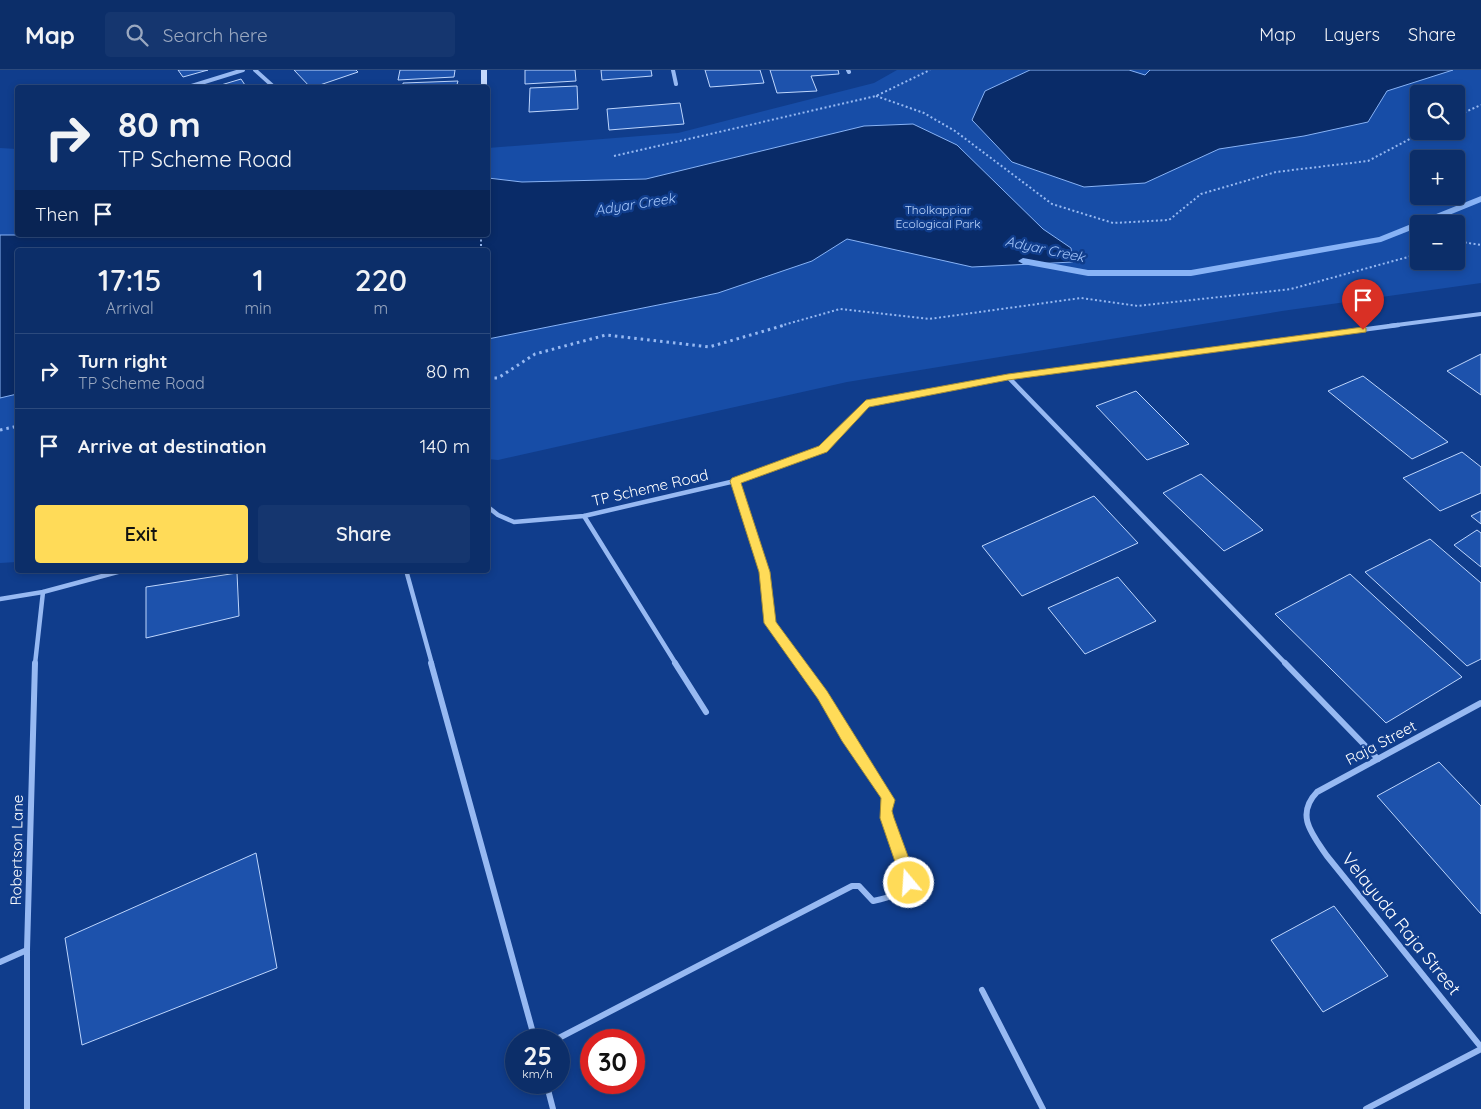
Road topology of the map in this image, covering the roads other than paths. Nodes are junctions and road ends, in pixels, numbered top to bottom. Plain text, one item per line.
1 (243, 70) edge
2 (255, 70) edge
3 (484, 70) edge
4 (673, 70) edge
5 (676, 84) dead end
6 (195, 85) edge
7 (272, 85) edge
8 (484, 85) edge
9 (1481, 314) edge
10 (1008, 377) junction
11 (735, 481) junction
12 (490, 509) edge
13 (584, 516) junction
14 (114, 573) edge
15 (407, 573) edge
16 (43, 592) junction
17 (0, 600) edge
18 (1481, 703) edge
19 (706, 712) dead end
20 (1378, 759) junction
21 (1306, 815) joint
22 (27, 950) junction
23 (0, 962) edge
24 (982, 990) dead end
25 (532, 1029) edge
26 (570, 1032) edge
27 (1481, 1048) edge
28 (549, 1094) edge
29 (27, 1109) edge
30 (553, 1109) edge
31 (1043, 1109) edge
32 (1366, 1109) edge

1 - 6 street
2 - 7 street
3 - 8 street
4 - 5 street
9 - 10 street, TP Scheme Road
10 - 11 street, TP Scheme Road
10 - 20 street
11 - 13 street, TP Scheme Road
11 - 26 street
12 - 13 street, TP Scheme Road
13 - 19 street
14 - 16 street
15 - 25 street
16 - 17 street
16 - 22 street, Robertson Lane
18 - 20 street, Raja Street
20 - 21 street, Raja Street
21 - 27 street, Velayuda Raja Street
22 - 23 street
22 - 29 street, Robertson Lane
24 - 31 street
27 - 32 street
28 - 30 street

